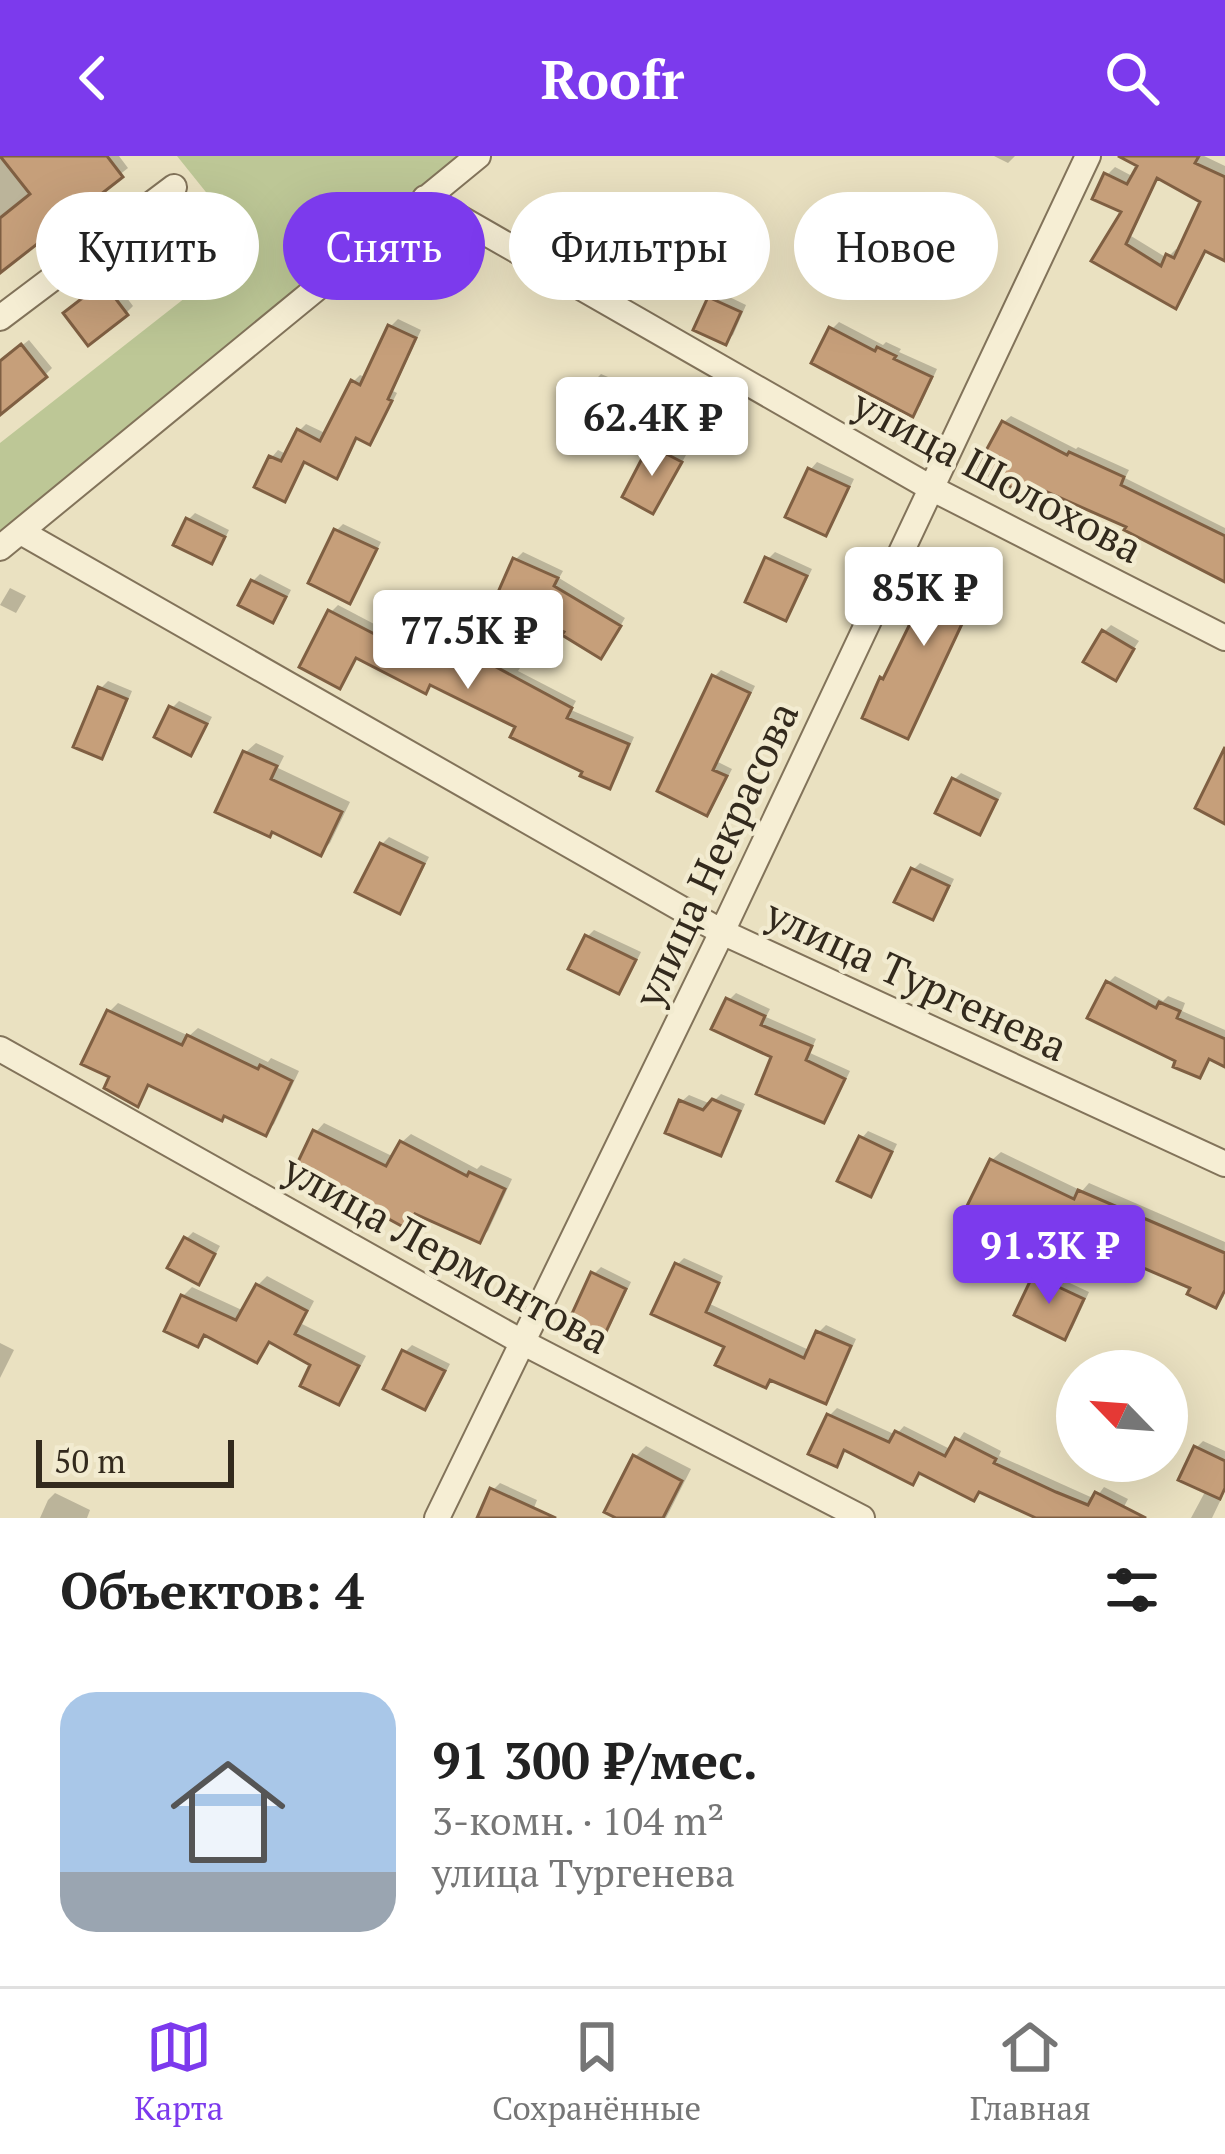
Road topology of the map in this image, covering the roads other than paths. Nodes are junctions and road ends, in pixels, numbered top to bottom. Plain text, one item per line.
1 (478, 156) edge
2 (1088, 156) edge
3 (174, 187) dead end
4 (432, 192) edge
5 (485, 233) edge
6 (301, 300) edge
7 (0, 318) edge
8 (932, 488) junction
9 (21, 532) junction
10 (0, 548) edge
11 (1225, 638) edge
12 (722, 932) junction
13 (0, 1048) edge
14 (1225, 1164) edge
15 (522, 1342) junction
16 (437, 1518) edge
17 (862, 1518) edge

1 - 4 street
2 - 8 street, улица Некрасова
3 - 7 street
5 - 8 street, улица Шолохова
6 - 9 street
8 - 11 street, улица Шолохова
8 - 12 street, улица Некрасова
9 - 10 street
9 - 12 street, улица Тургенева
12 - 14 street, улица Тургенева
12 - 15 street, улица Некрасова
13 - 15 street, улица Лермонтова
15 - 16 street, улица Некрасова
15 - 17 street, улица Лермонтова

